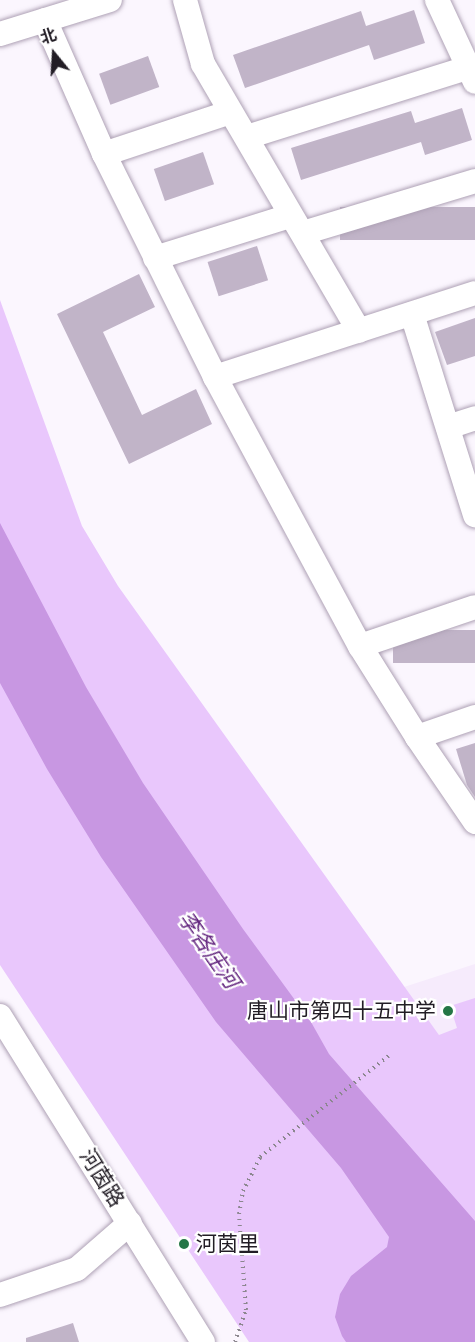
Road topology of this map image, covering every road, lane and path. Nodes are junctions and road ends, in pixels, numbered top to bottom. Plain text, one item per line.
1 (185, 0) edge
2 (437, 0) edge
3 (102, 1) edge
4 (45, 20) junction
5 (0, 34) edge
6 (471, 75) edge
7 (230, 112) junction
8 (247, 137) junction
9 (105, 154) junction
10 (475, 181) edge
11 (297, 224) junction
12 (155, 258) junction
13 (475, 293) edge
14 (412, 314) junction
15 (359, 331) junction
16 (215, 377) junction
17 (475, 418) edge
18 (448, 427) junction
19 (475, 515) edge
20 (475, 607) edge
21 (360, 646) junction
22 (475, 717) edge
23 (417, 737) junction
24 (475, 822) edge
25 (0, 1016) edge
26 (391, 1054) dead end
27 (130, 1223) junction
28 (0, 1294) edge
29 (203, 1342) edge
30 (235, 1342) edge

1 - 7 street
2 - 6 street
3 - 4 street
4 - 5 street
4 - 9 street
6 - 8 street
7 - 8 street
7 - 9 street
8 - 11 street
9 - 12 street
10 - 11 street
11 - 12 street
11 - 15 street
12 - 16 street
13 - 14 street
14 - 15 street
14 - 18 street
15 - 16 street
16 - 21 street
17 - 18 street
18 - 19 street
20 - 21 street
21 - 23 street
22 - 23 street
23 - 24 street
25 - 27 street, 河茵路
26 - 30 path
27 - 28 street
27 - 29 street, 河茵路

